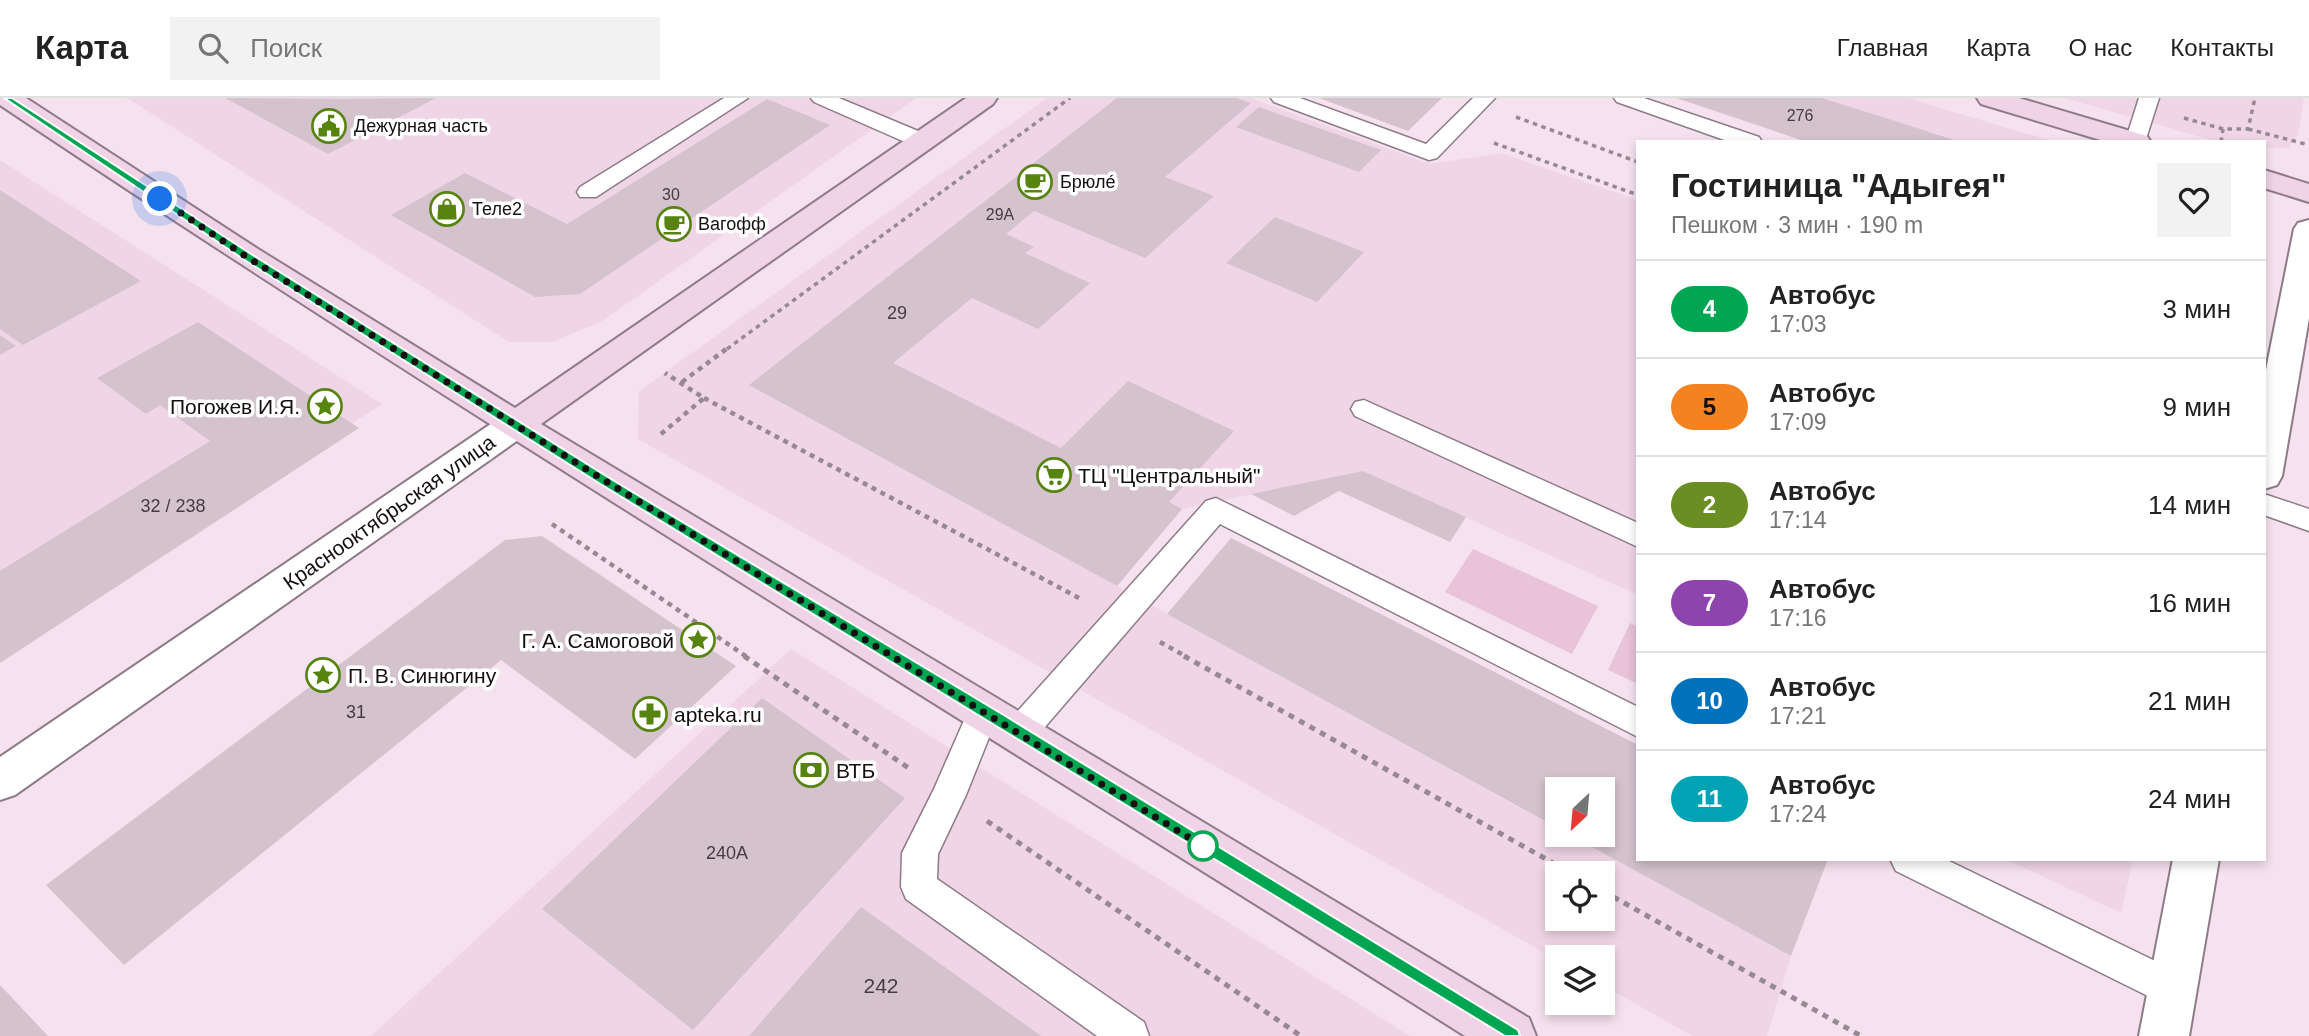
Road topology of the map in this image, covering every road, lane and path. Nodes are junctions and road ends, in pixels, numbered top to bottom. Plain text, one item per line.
1 (8, 98) edge
2 (737, 98) edge
3 (821, 98) edge
4 (984, 98) edge
5 (1070, 98) edge
6 (1281, 98) edge
7 (1624, 98) edge
8 (1990, 98) edge
9 (2255, 98) edge
10 (1482, 101) edge
11 (2147, 103) edge
12 (1454, 128) junction
13 (2223, 128) junction
14 (2248, 129) junction
15 (1745, 140) edge
16 (2133, 140) edge
17 (2136, 140) edge
18 (2221, 140) edge
19 (922, 141) junction
20 (2309, 145) edge
21 (1636, 161) edge
22 (2266, 180) edge
23 (588, 192) dead end
24 (2309, 193) edge
25 (1636, 194) edge
26 (2309, 229) edge
27 (661, 371) dead end
28 (682, 382) junction
29 (1364, 409) dead end
30 (516, 424) junction
31 (661, 434) dead end
32 (2266, 460) edge
33 (2266, 505) edge
34 (2309, 520) edge
35 (1636, 535) edge
36 (984, 710) junction
37 (1636, 722) edge
38 (1020, 732) junction
39 (0, 781) edge
40 (1912, 861) edge
41 (2196, 861) edge
42 (1615, 898) edge
43 (2173, 989) junction
44 (1130, 1036) edge
45 (1511, 1036) edge
46 (1861, 1036) edge
47 (2164, 1036) edge

1 - 30 main road
2 - 23 lane
3 - 19 lane
4 - 19 main road, Краснооктябрьская улица
5 - 28 path
6 - 12 lane
7 - 15 lane
8 - 16 main road
9 - 14 path
10 - 12 lane
10 - 21 path
11 - 13 path
11 - 17 lane
12 - 25 path
13 - 14 path
13 - 18 path
14 - 20 path
19 - 30 main road, Краснооктябрьская улица
22 - 24 main road
26 - 32 street
27 - 28 path
28 - 31 path
29 - 35 lane
30 - 36 main road
30 - 39 street, Краснооктябрьская улица
33 - 34 lane
36 - 38 main road
36 - 44 lane
37 - 38 lane
38 - 45 main road
40 - 43 lane
41 - 43 street
42 - 46 path
43 - 47 street

